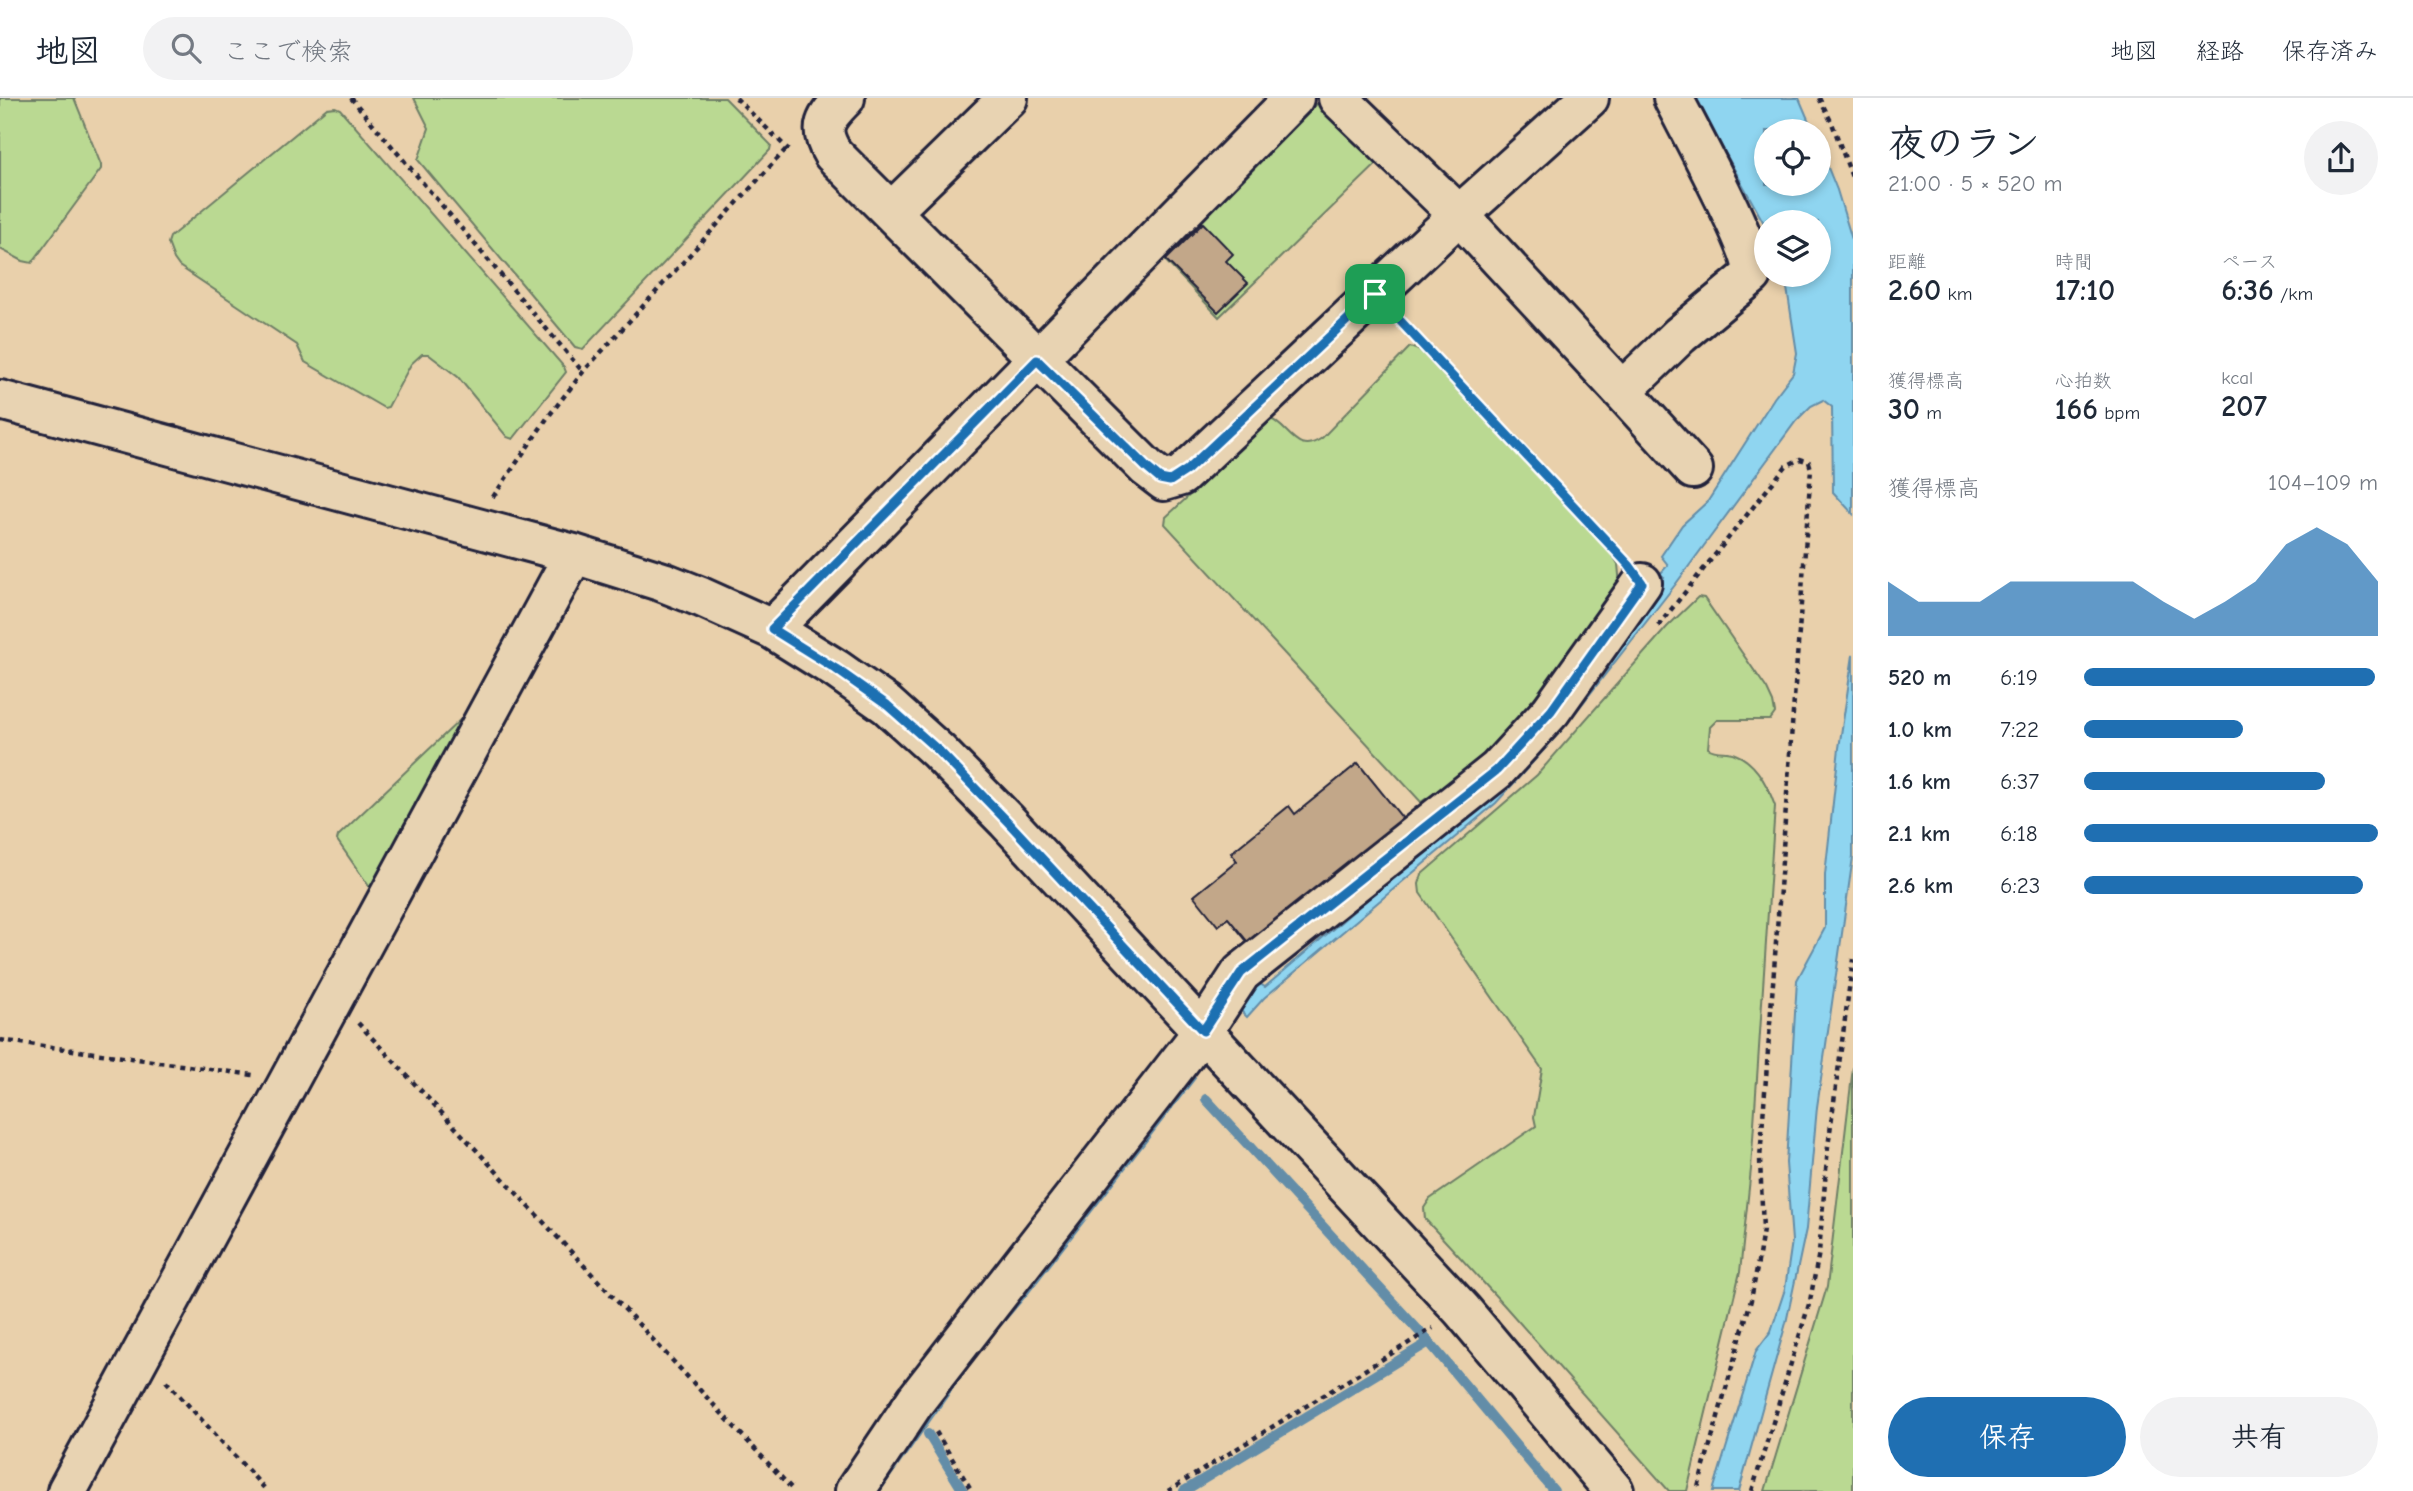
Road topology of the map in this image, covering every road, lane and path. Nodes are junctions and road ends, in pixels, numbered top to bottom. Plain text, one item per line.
1 (351, 98) edge
2 (845, 98) edge
3 (1008, 98) edge
4 (1294, 98) edge
5 (1338, 98) edge
6 (1588, 98) edge
7 (1673, 98) edge
8 (1819, 98) edge
9 (787, 148) dead end
10 (1853, 180) edge
11 (891, 212) junction
12 (1459, 215) junction
13 (1375, 294) junction
14 (1037, 360) junction
15 (583, 372) junction
16 (1622, 391) junction
17 (0, 400) edge
18 (1693, 469) dead end
19 (495, 493) dead end
20 (574, 554) junction
21 (1642, 583) joint
22 (1658, 626) dead end
23 (772, 629) junction
24 (1853, 959) edge
25 (334, 997) junction
26 (1203, 1031) junction
27 (0, 1040) edge
28 (288, 1079) junction
29 (1462, 1310) junction
30 (140, 1353) junction
31 (930, 1422) dead end
32 (67, 1491) edge
33 (267, 1491) edge
34 (794, 1491) edge
35 (855, 1491) edge
36 (972, 1491) edge
37 (1168, 1491) edge
38 (1614, 1491) edge
39 (1698, 1491) edge
40 (1752, 1491) edge

1 - 15 path
2 - 11 street
3 - 11 street
4 - 14 street
5 - 12 street
6 - 12 street
7 - 16 street
8 - 10 path
9 - 15 path
11 - 14 street
12 - 13 street
12 - 16 street
13 - 14 street
13 - 21 path
14 - 23 street
15 - 19 path
16 - 18 street
17 - 20 street
20 - 23 street
20 - 25 street
21 - 26 street
22 - 39 path
23 - 26 street
24 - 40 path
25 - 28 street
25 - 34 path
26 - 29 street
26 - 35 street
27 - 28 path
28 - 30 street
29 - 37 path
29 - 38 street
30 - 32 street
30 - 33 path
31 - 36 path

